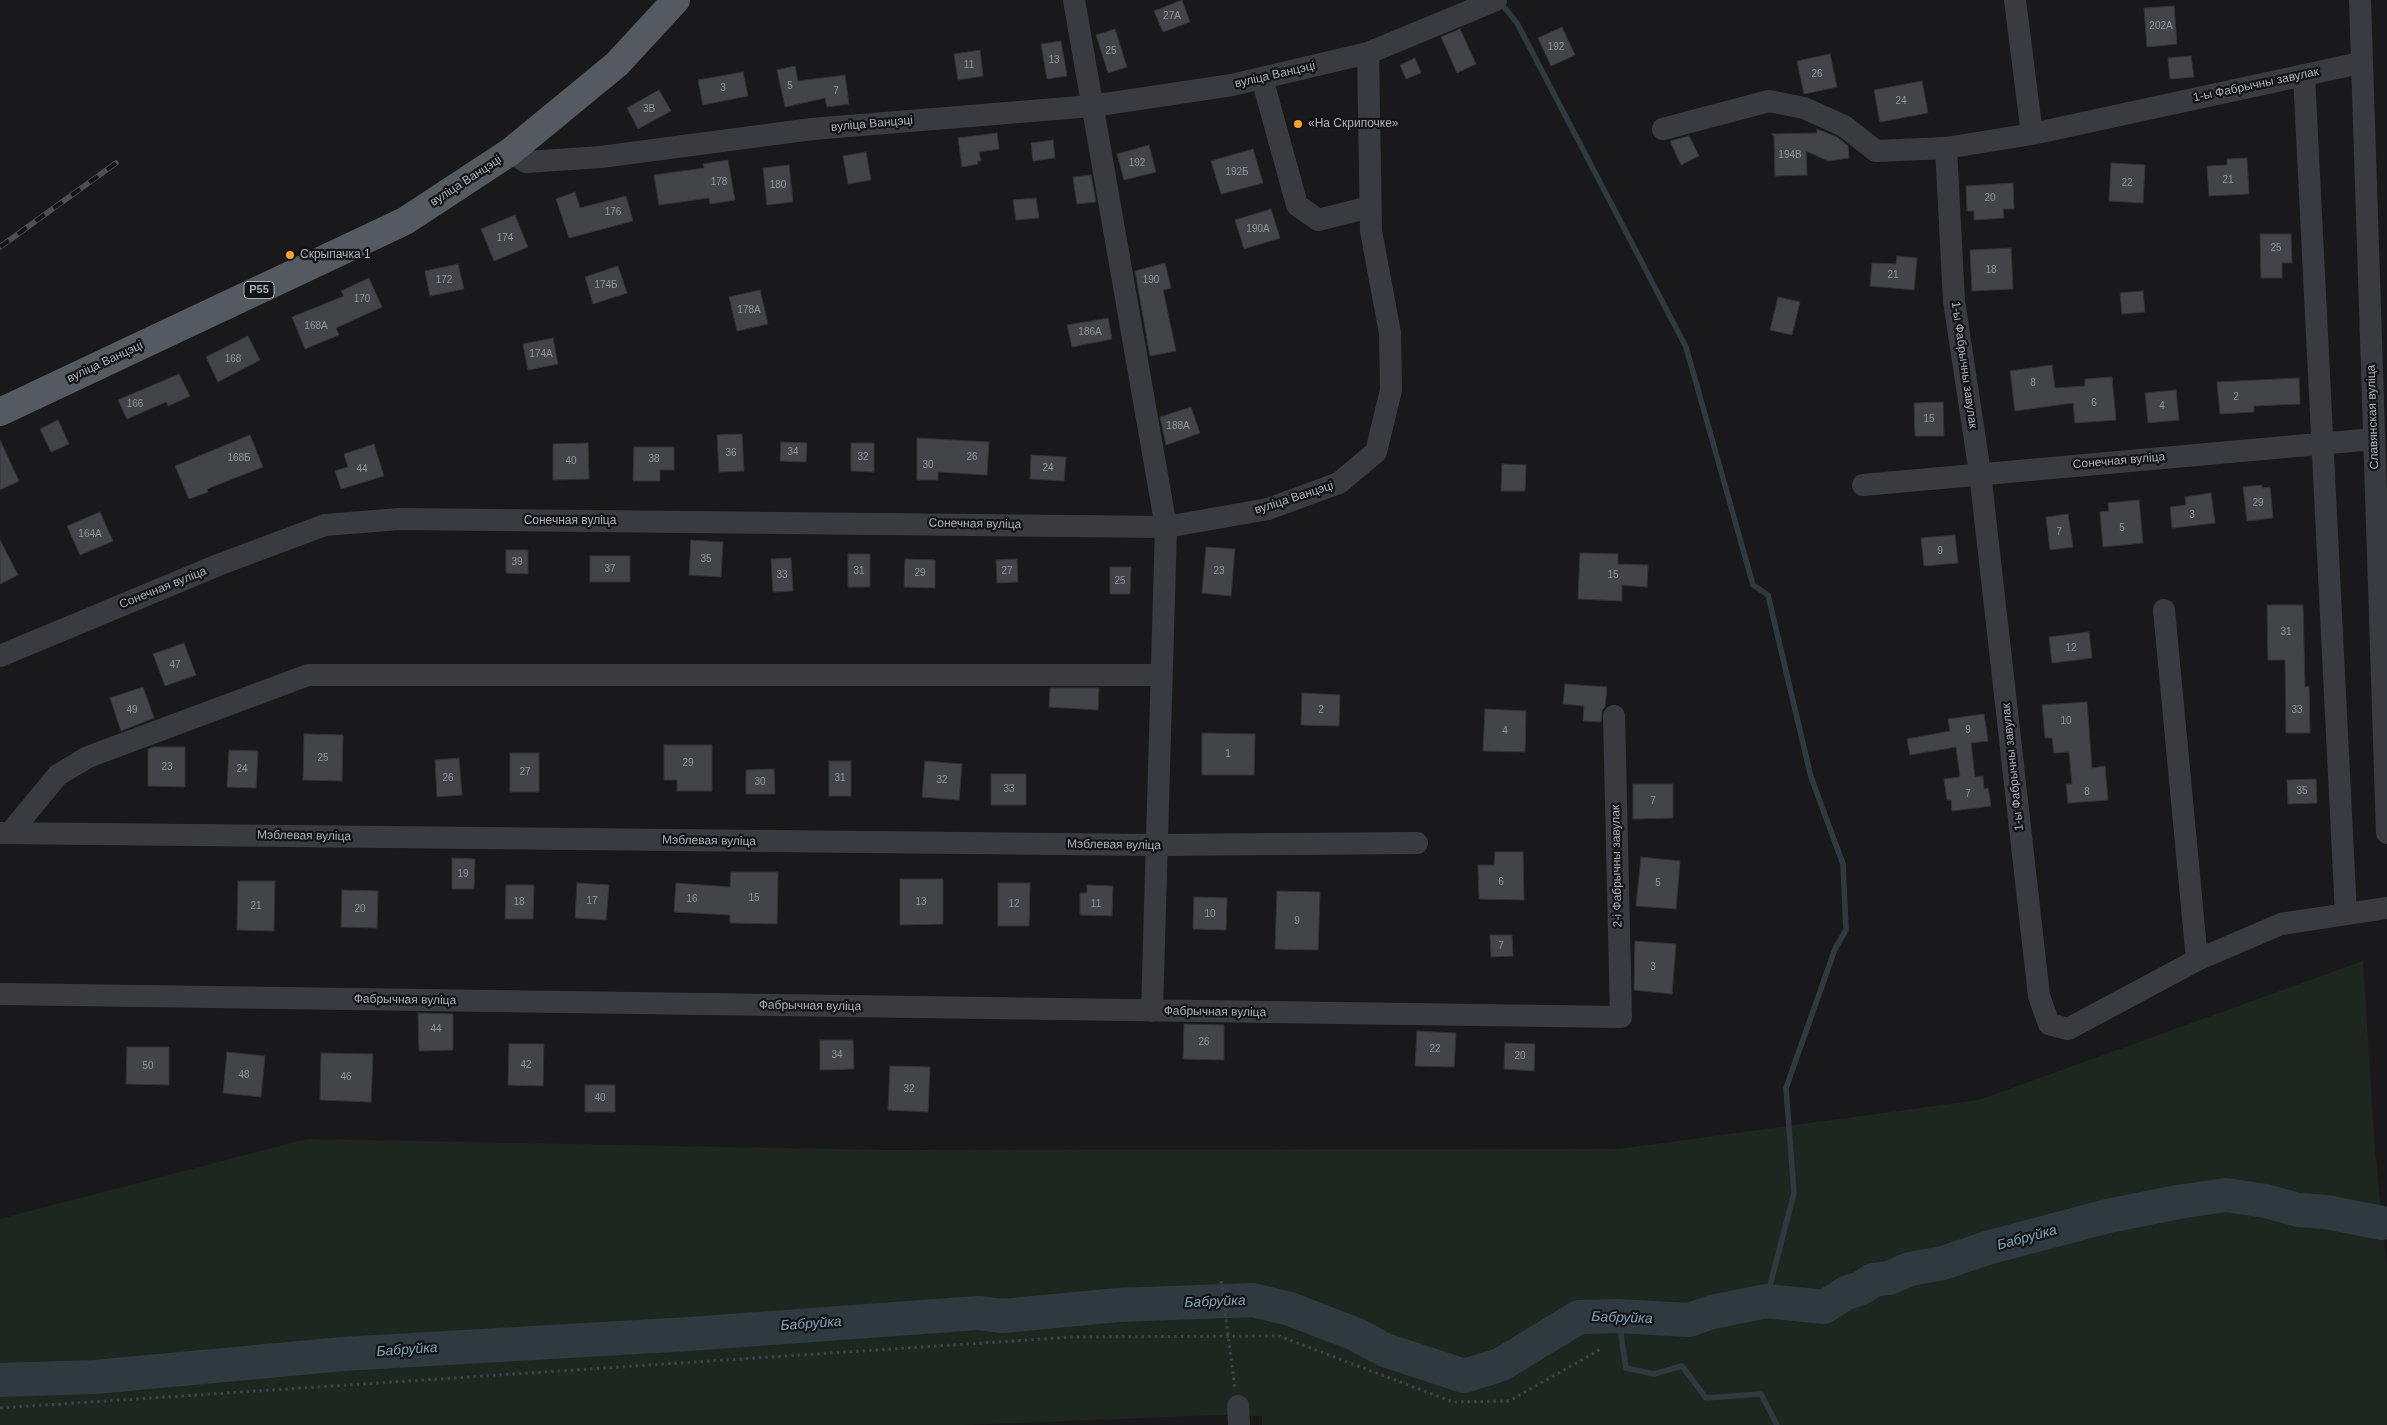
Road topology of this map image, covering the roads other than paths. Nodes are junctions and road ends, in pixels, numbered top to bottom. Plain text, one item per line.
1 (676, 0) edge
2 (1074, 0) edge
3 (2015, 0) edge
4 (2360, 0) edge
5 (1491, 2) edge
6 (1368, 53) junction
7 (2360, 62) junction
8 (2304, 75) junction
9 (1262, 78) junction
10 (1092, 106) junction
11 (1663, 128) dead end
12 (2032, 134) junction
13 (1946, 148) junction
14 (510, 152) junction
15 (1370, 207) junction
16 (0, 412) edge
17 (2374, 439) junction
18 (2324, 443) junction
19 (1980, 473) junction
20 (1863, 485) dead end
21 (1166, 526) junction
22 (2164, 610) dead end
23 (0, 656) edge
24 (1161, 675) junction
25 (1614, 716) dead end
26 (5, 833) edge
27 (2387, 833) edge
28 (1417, 843) dead end
29 (1156, 845) junction
30 (2387, 908) edge
31 (2346, 914) junction
32 (2197, 960) junction
33 (0, 994) edge
34 (1152, 1011) junction
35 (1621, 1017) joint

1 - 14 main road, Р55
2 - 10 street
3 - 12 street
4 - 7 street, Славянская вуліца
5 - 6 street, вуліца Ванцэці
6 - 9 street, вуліца Ванцэці
6 - 15 street, вуліца Ванцэці
7 - 8 street, 1-ы Фабрычны завулак
7 - 17 street, Славянская вуліца
8 - 12 street, 1-ы Фабрычны завулак
8 - 18 street
9 - 10 street, вуліца Ванцэці
9 - 15 street
10 - 14 street, вуліца Ванцэці
10 - 21 street
11 - 13 street, 1-ы Фабрычны завулак
12 - 13 street, 1-ы Фабрычны завулак
13 - 19 street, 1-ы Фабрычны завулак
14 - 16 main road, вуліца Ванцэці / Р55
15 - 21 street, вуліца Ванцэці
17 - 18 street, Сонечная вуліца
17 - 27 street, Славянская вуліца
18 - 19 street, Сонечная вуліца
18 - 31 street
19 - 20 street, Сонечная вуліца
19 - 32 street, 1-ы Фабрычны завулак
21 - 23 street, Сонечная вуліца
21 - 24 street
22 - 32 street
24 - 26 street
24 - 29 street
25 - 35 street, 2-і Фабрычны завулак
26 - 29 street, Мэблевая вуліца
28 - 29 street, Мэблевая вуліца
29 - 34 street
30 - 31 street, 1-ы Фабрычны завулак
31 - 32 street, 1-ы Фабрычны завулак
33 - 34 street, Фабрычная вуліца
34 - 35 street, Фабрычная вуліца

